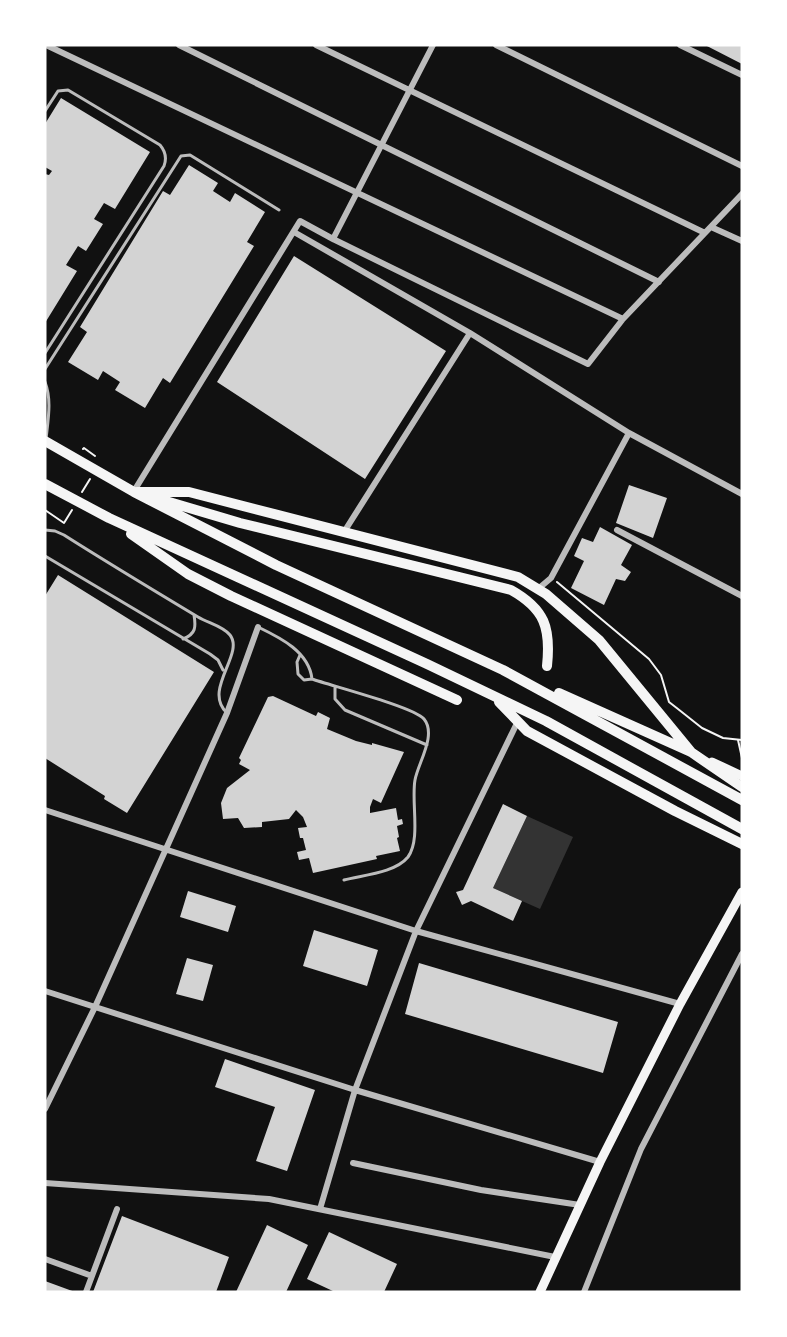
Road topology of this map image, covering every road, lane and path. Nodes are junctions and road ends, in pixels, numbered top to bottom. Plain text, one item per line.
1 (46, 45) edge
2 (179, 45) edge
3 (316, 45) edge
4 (433, 45) edge
5 (496, 45) edge
6 (680, 45) edge
7 (742, 75) edge
8 (409, 90) junction
9 (45, 111) edge
10 (381, 145) junction
11 (742, 166) edge
12 (357, 194) junction
13 (742, 194) edge
14 (279, 210) dead end
15 (711, 227) junction
16 (294, 232) junction
17 (705, 233) junction
18 (333, 239) junction
19 (742, 241) edge
20 (658, 282) junction
21 (624, 319) junction
22 (470, 333) junction
23 (45, 353) edge
24 (46, 366) edge
25 (45, 382) edge
26 (629, 433) junction
27 (45, 441) edge
28 (84, 448) dead end
29 (102, 460) dead end
30 (45, 484) edge
31 (134, 492) junction
32 (742, 494) edge
33 (45, 510) edge
34 (109, 518) junction
35 (64, 523) dead end
36 (45, 530) edge
37 (617, 530) dead end
38 (344, 533) junction
39 (45, 556) edge
40 (551, 578) junction
41 (538, 590) junction
42 (742, 596) edge
43 (194, 615) junction
44 (258, 627) joint
45 (183, 639) junction
46 (300, 655) junction
47 (547, 666) dead end
48 (503, 670) junction
49 (224, 672) junction
50 (312, 679) junction
51 (335, 687) junction
52 (492, 695) junction
53 (457, 700) dead end
54 (227, 713) junction
55 (518, 721) junction
56 (740, 740) edge
57 (427, 745) junction
58 (691, 752) junction
59 (742, 758) edge
60 (742, 776) edge
61 (742, 787) edge
62 (742, 800) edge
63 (45, 810) edge
64 (742, 829) edge
65 (739, 840) edge
66 (165, 848) junction
67 (344, 880) dead end
68 (742, 892) edge
69 (416, 932) junction
70 (742, 954) edge
71 (45, 992) edge
72 (680, 1004) junction
73 (95, 1007) junction
74 (355, 1090) junction
75 (45, 1109) edge
76 (600, 1162) junction
77 (353, 1163) dead end
78 (45, 1183) edge
79 (580, 1205) junction
80 (117, 1209) dead end
81 (320, 1209) junction
82 (555, 1257) junction
83 (45, 1259) edge
84 (92, 1276) junction
85 (86, 1292) edge
86 (540, 1292) edge
87 (584, 1292) edge

1 - 12 street
2 - 10 street
3 - 8 street
4 - 8 street
5 - 11 street
6 - 7 street
8 - 10 street
8 - 17 street
9 - 23 lane
10 - 12 street
10 - 20 street
12 - 18 street
12 - 21 street
13 - 15 street
14 - 24 lane
15 - 17 street
15 - 19 street
16 - 18 street
16 - 22 street
16 - 31 street
17 - 20 street
18 - 21 street
20 - 21 street
22 - 26 street
22 - 38 street
25 - 27 lane
26 - 32 street
26 - 40 street
27 - 31 main road
28 - 29 path
30 - 34 main road
31 - 38 main road
31 - 47 main road
31 - 48 main road
33 - 35 path
34 - 52 main road
34 - 53 main road
36 - 43 lane
37 - 42 street
38 - 41 main road
39 - 45 lane
40 - 41 street
40 - 56 path
41 - 58 main road
43 - 45 lane
43 - 49 lane
44 - 46 lane
44 - 54 street
45 - 49 lane
46 - 50 lane
46 - 50 lane
48 - 58 main road
48 - 62 main road
49 - 54 lane
50 - 51 lane
51 - 57 lane
51 - 57 lane
52 - 55 main road
52 - 64 main road
54 - 66 street
55 - 65 main road
55 - 69 street
56 - 59 path
57 - 67 lane
58 - 60 main road
58 - 61 main road
63 - 66 street
66 - 69 street
66 - 73 street
68 - 72 main road
69 - 72 street
69 - 74 street
70 - 87 street
71 - 73 street
72 - 76 main road
73 - 74 street
73 - 75 street
74 - 76 street
74 - 81 street
76 - 79 main road
77 - 79 street
78 - 81 street
79 - 82 main road
80 - 84 street
81 - 82 street
82 - 86 main road
83 - 84 street
84 - 85 street

